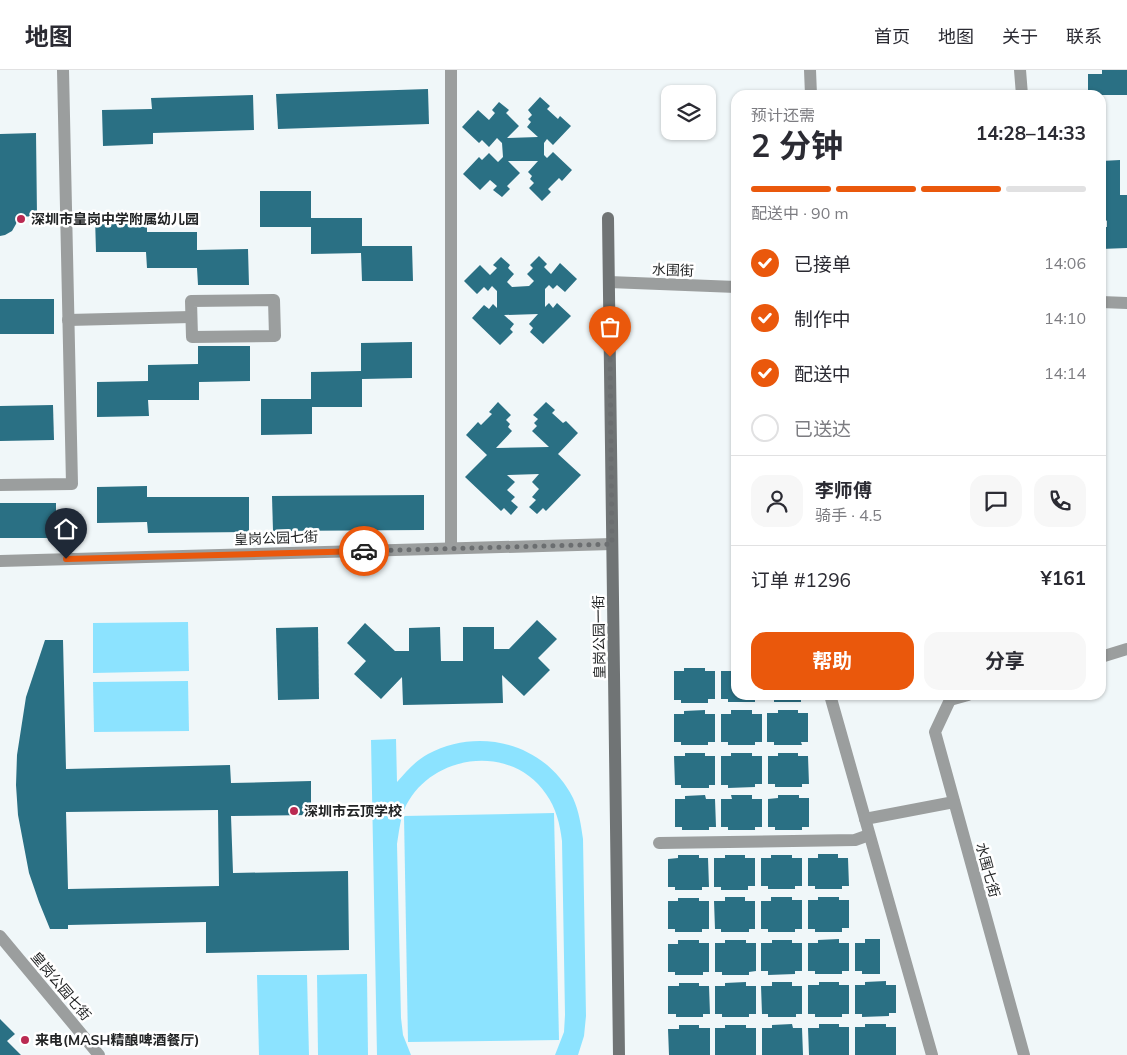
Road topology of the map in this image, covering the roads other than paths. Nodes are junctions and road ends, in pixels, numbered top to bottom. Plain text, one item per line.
1 (63, 70) edge
2 (451, 70) edge
3 (810, 70) edge
4 (1020, 70) edge
5 (811, 90) edge
6 (1022, 90) edge
7 (608, 218) dead end
8 (609, 282) junction
9 (731, 287) edge
10 (1106, 302) edge
11 (1127, 303) edge
12 (192, 317) junction
13 (68, 320) junction
14 (0, 485) edge
15 (612, 544) junction
16 (451, 548) junction
17 (0, 561) edge
18 (1127, 649) edge
19 (1106, 655) edge
20 (831, 700) edge
21 (949, 700) edge
22 (954, 802) junction
23 (865, 819) junction
24 (870, 835) junction
25 (659, 843) dead end
26 (0, 936) edge
27 (99, 1055) edge
28 (619, 1055) edge
29 (932, 1055) edge
30 (1024, 1055) edge

1 - 13 street
2 - 16 street
3 - 5 street
4 - 6 street
7 - 8 street, 皇岗公园一街
8 - 9 street, 水围街
8 - 15 street, 皇岗公园一街
10 - 11 street
12 - 12 street
12 - 13 street
13 - 14 street
15 - 16 street, 皇岗公园七街
15 - 28 street, 皇岗公园一街
16 - 17 street, 皇岗公园七街
18 - 19 street
20 - 23 street
21 - 22 street, 水围七街
22 - 23 street
22 - 30 street, 水围七街
23 - 24 street
24 - 25 street
24 - 29 street
26 - 27 street, 皇岗公园七街

